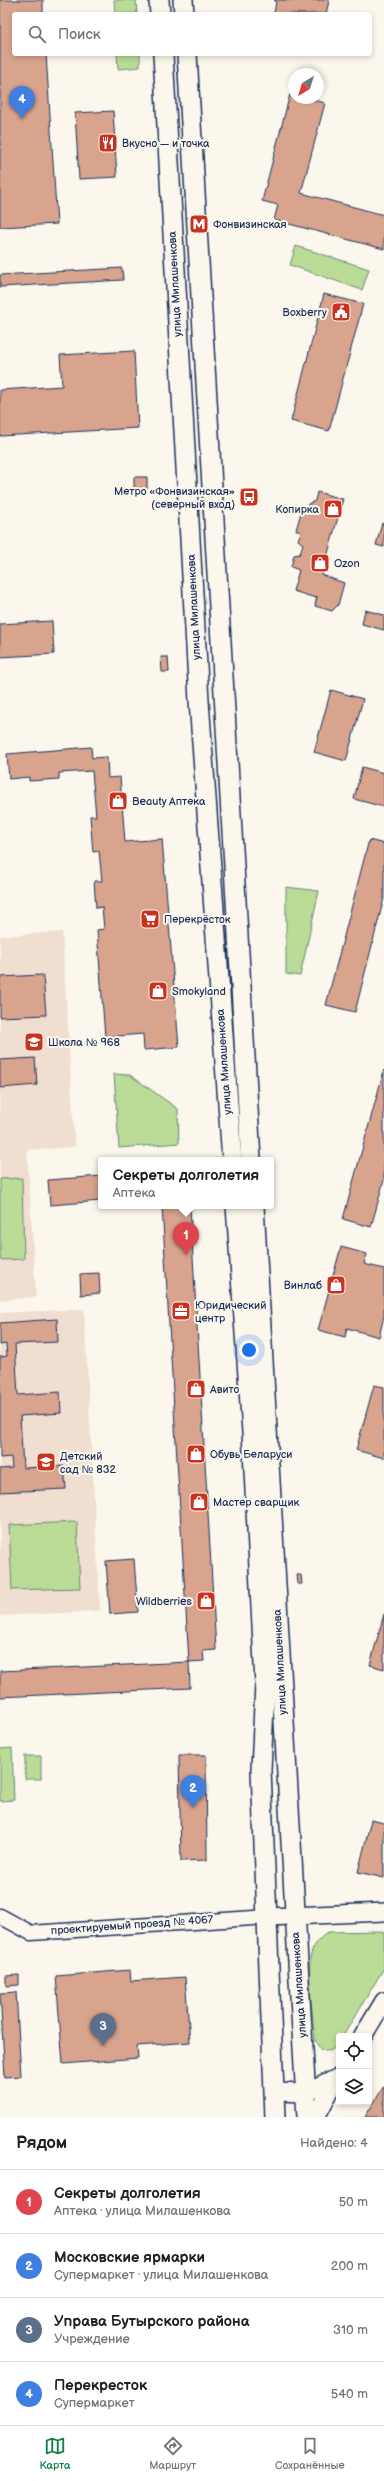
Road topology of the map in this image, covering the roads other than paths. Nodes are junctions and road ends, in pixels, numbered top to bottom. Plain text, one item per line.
1 (159, 0) edge
2 (183, 0) edge
3 (160, 12) edge
4 (184, 12) edge
5 (163, 56) edge
6 (186, 56) edge
7 (232, 1157) edge
8 (251, 1157) edge
9 (236, 1209) edge
10 (254, 1209) edge
11 (382, 1913) edge
12 (295, 1915) junction
13 (0, 1916) edge
14 (268, 1917) junction
15 (384, 2000) edge
16 (365, 2033) edge
17 (336, 2078) edge
18 (336, 2081) edge
19 (274, 2092) junction
20 (306, 2093) junction
21 (275, 2117) edge
22 (307, 2117) edge
23 (316, 2117) edge

1 - 3 main road
2 - 4 main road
5 - 7 main road, улица Милашенкова
6 - 8 main road, улица Милашенкова
9 - 14 main road, улица Милашенкова
10 - 12 main road, улица Милашенкова
11 - 12 street
12 - 14 street
12 - 20 main road, улица Милашенкова
13 - 14 street, проектируемый проезд № 4067
14 - 19 main road, улица Милашенкова
15 - 16 street
17 - 20 street
18 - 23 street
19 - 20 street
19 - 21 main road, улица Милашенкова
20 - 22 main road, улица Милашенкова

